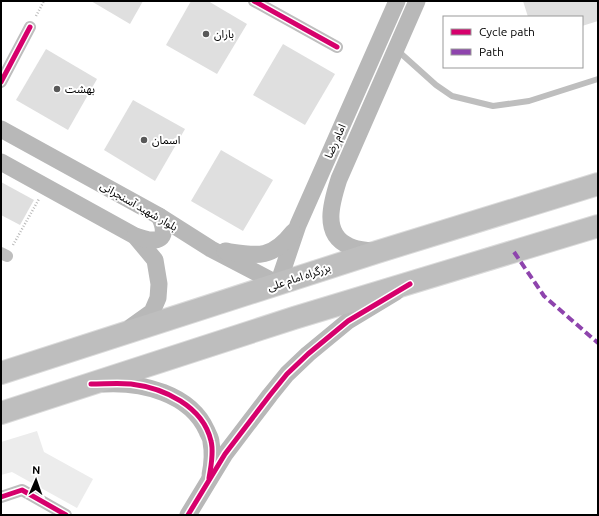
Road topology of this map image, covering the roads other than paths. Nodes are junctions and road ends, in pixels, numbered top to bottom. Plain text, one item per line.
1 (254, 1) edge
2 (397, 1) edge
3 (418, 1) edge
4 (30, 27) road end
5 (337, 47) dead end
6 (396, 50) junction
7 (598, 79) edge
8 (1, 82) edge
9 (1, 129) edge
10 (1, 162) edge
11 (322, 172) junction
12 (339, 179) junction
13 (598, 184) edge
14 (159, 216) junction
15 (298, 226) junction
16 (598, 226) edge
17 (135, 236) junction
18 (211, 249) junction
19 (376, 252) junction
20 (278, 284) junction
21 (410, 284) junction
22 (125, 332) junction
23 (1, 373) edge
24 (91, 384) junction
25 (1, 413) edge
26 (209, 482) junction
27 (1, 497) edge
28 (66, 515) edge
29 (188, 515) edge

1 - 5 street
2 - 11 main road, امام رضا
3 - 6 main road, امام رضا
4 - 8 street
6 - 7 lane
6 - 12 main road, امام رضا
9 - 14 main road, بلوار شهید آسنجرانی
10 - 17 main road
11 - 12 main road
11 - 15 main road, امام رضا
12 - 19 main road, امام رضا
13 - 19 highway, بزرگراه امام علی
14 - 17 main road
14 - 18 main road, بلوار شهید آسنجرانی
15 - 18 main road
15 - 20 main road, امام رضا
16 - 21 highway
17 - 22 main road
18 - 20 main road, بلوار شهید آسنجرانی
19 - 20 highway, بزرگراه امام علی
20 - 22 highway, بزرگراه امام علی
21 - 24 highway
21 - 26 main road
22 - 23 highway, بزرگراه امام علی
24 - 25 highway
24 - 26 main road
26 - 29 main road
27 - 28 street

